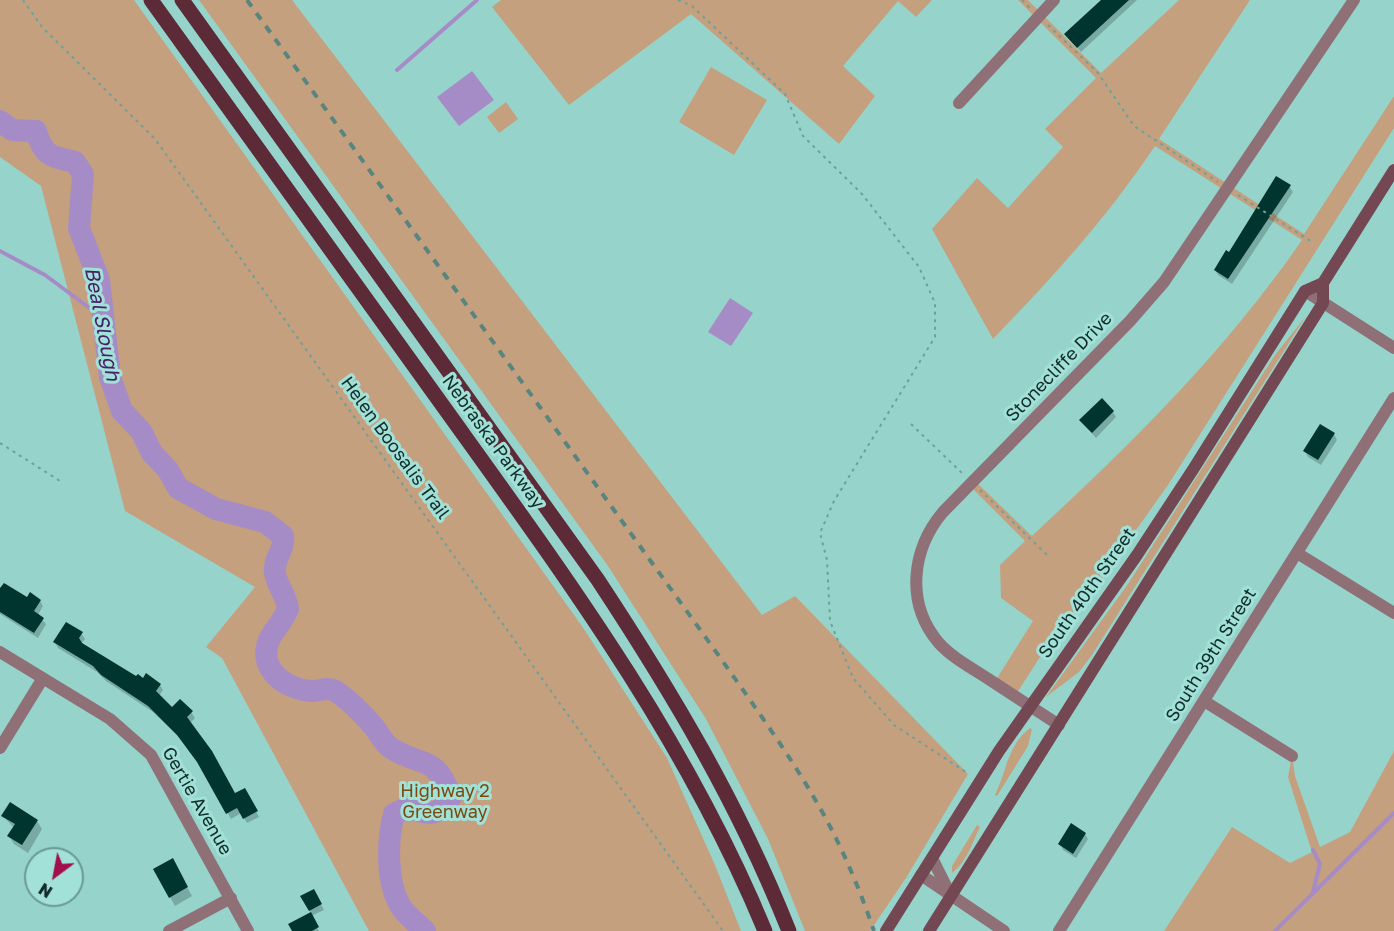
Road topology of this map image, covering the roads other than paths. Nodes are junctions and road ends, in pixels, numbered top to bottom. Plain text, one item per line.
1 (151, 0) edge
2 (183, 0) edge
3 (1054, 0) edge
4 (1354, 0) edge
5 (959, 103) dead end
6 (1394, 170) edge
7 (1323, 283) junction
8 (1305, 291) junction
9 (1323, 303) junction
10 (1394, 348) edge
11 (1394, 398) edge
12 (1297, 552) junction
13 (1394, 613) edge
14 (0, 652) edge
15 (43, 678) junction
16 (1204, 701) junction
17 (1030, 706) junction
18 (1059, 725) junction
19 (0, 748) edge
20 (1292, 756) dead end
21 (932, 858) junction
22 (921, 874) junction
23 (951, 896) junction
24 (231, 898) junction
25 (169, 931) edge
26 (248, 931) edge
27 (765, 931) edge
28 (789, 931) edge
29 (886, 931) edge
30 (929, 931) edge
31 (1004, 931) edge
32 (1059, 931) edge

1 - 27 main road, Nebraska Parkway
2 - 28 main road, Nebraska Parkway
3 - 5 street
4 - 17 street, Stonecliffe Drive
6 - 7 main road
7 - 8 main road
7 - 9 main road
8 - 9 street
8 - 17 main road, South 40th Street
9 - 10 street
9 - 18 main road
11 - 12 street, South 39th Street
12 - 13 street
12 - 16 street, South 39th Street
14 - 15 street, Gertie Avenue
15 - 19 street
15 - 24 street, Gertie Avenue
16 - 20 street
16 - 32 street, South 39th Street
17 - 18 street, Stonecliffe Drive
17 - 21 main road, South 40th Street
18 - 23 main road
21 - 22 main road, South 40th Street
21 - 23 street
22 - 23 street
22 - 29 main road, South 40th Street
23 - 30 main road
23 - 31 street
24 - 25 street
24 - 26 street, Gertie Avenue

